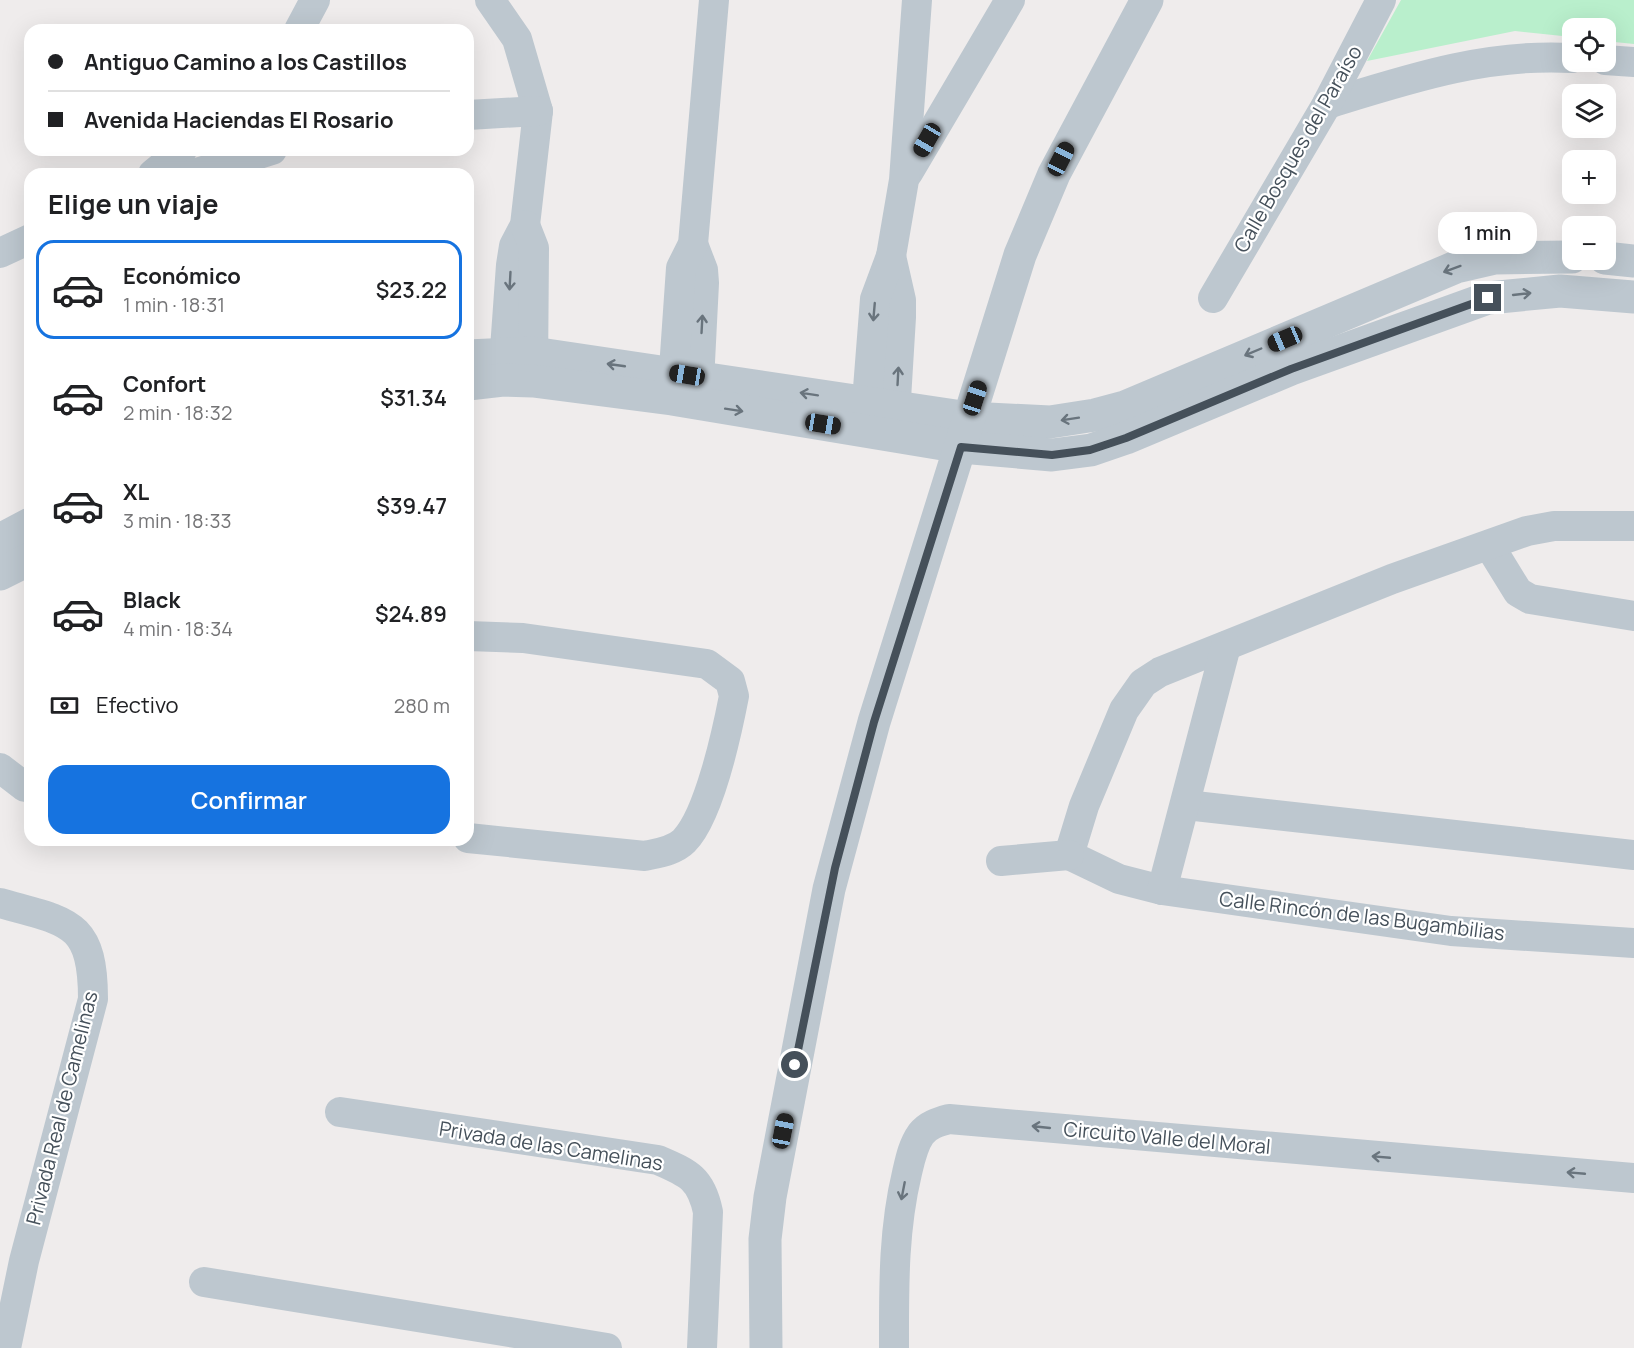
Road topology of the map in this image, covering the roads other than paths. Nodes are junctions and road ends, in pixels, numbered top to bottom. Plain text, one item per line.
1 (315, 0) edge
2 (490, 0) edge
3 (917, 0) edge
4 (1010, 0) edge
5 (1147, 0) edge
6 (1380, 0) edge
7 (712, 2) edge
8 (301, 24) edge
9 (1562, 58) edge
10 (1616, 61) edge
11 (1634, 62) edge
12 (1327, 104) junction
13 (538, 111) junction
14 (474, 115) edge
15 (176, 156) edge
16 (252, 156) edge
17 (160, 168) edge
18 (213, 168) edge
19 (904, 180) junction
20 (24, 242) edge
21 (0, 253) edge
22 (1562, 257) edge
23 (1616, 259) edge
24 (1634, 261) edge
25 (1634, 297) edge
26 (1213, 298) dead end
27 (474, 357) edge
28 (518, 367) junction
29 (474, 382) edge
30 (686, 388) junction
31 (1138, 417) junction
32 (880, 418) junction
33 (965, 432) junction
34 (1634, 526) edge
35 (24, 527) edge
36 (0, 540) edge
37 (1489, 545) junction
38 (24, 562) edge
39 (0, 574) edge
40 (1634, 616) edge
41 (474, 636) edge
42 (1226, 646) junction
43 (0, 768) edge
44 (18, 788) edge
45 (1186, 805) junction
46 (474, 839) edge
47 (1069, 855) junction
48 (1634, 855) edge
49 (1001, 861) dead end
50 (1162, 890) junction
51 (0, 903) edge
52 (1634, 943) edge
53 (340, 1112) dead end
54 (1634, 1178) edge
55 (24, 1261) junction
56 (204, 1282) dead end
57 (0, 1294) edge
58 (6, 1348) edge
59 (607, 1348) edge
60 (702, 1348) edge
61 (766, 1348) edge
62 (894, 1348) edge

1 - 8 street
2 - 13 street
3 - 19 street
4 - 19 street
5 - 33 street
6 - 12 street, Calle Bosques del Paraíso
7 - 30 street
9 - 12 street
10 - 11 street
12 - 26 street, Calle Bosques del Paraíso
13 - 14 street
13 - 28 street
15 - 17 street
16 - 18 street
19 - 32 street
20 - 21 street
22 -> 31 street
23 - 24 street
31 -> 25 street
27 - 28 street
28 - 29 street
28 - 30 street
30 - 32 street
31 - 33 street
32 - 33 street
33 - 61 street
34 - 37 street
35 - 36 street
37 - 40 street
37 - 42 street
38 - 39 street
41 - 46 street
42 - 45 street
42 - 47 street
43 - 44 street
45 - 48 street
45 - 50 street
47 - 49 street
47 - 50 street, Calle Rincón de las Bugambilias
50 - 52 street, Calle Rincón de las Bugambilias
51 - 55 street, Privada Real de Camelinas
53 - 60 street, Privada de las Camelinas
54 -> 62 street, Circuito Valle del Moral
55 - 57 street, Privada Real de Camelinas
55 - 58 street, Privada Real de Camelinas
56 - 59 street

